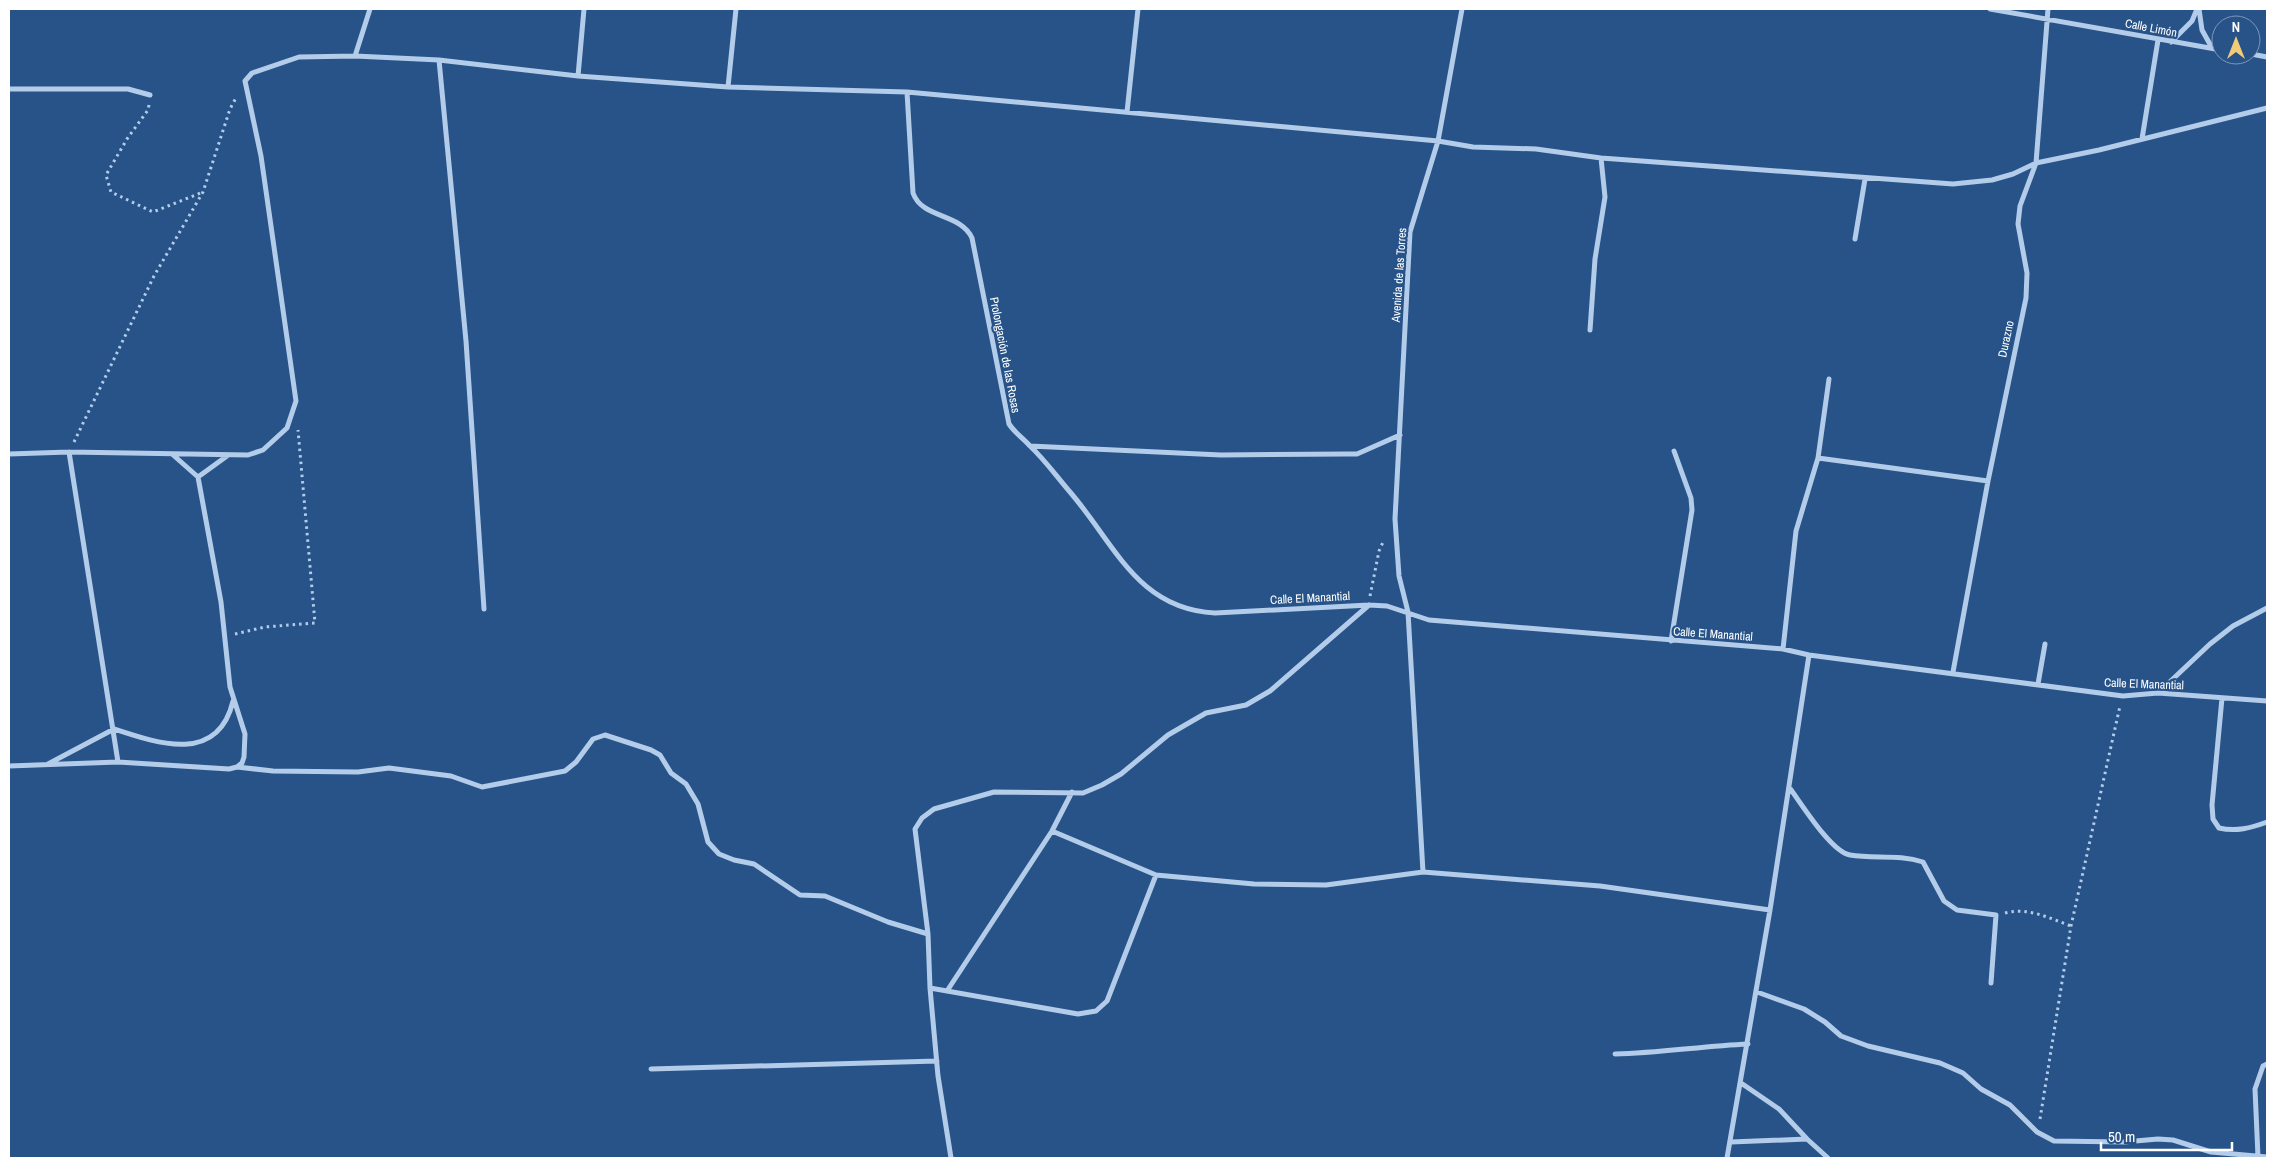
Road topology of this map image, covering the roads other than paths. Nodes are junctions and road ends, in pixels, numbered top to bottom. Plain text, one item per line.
1 (370, 9) edge
2 (584, 9) edge
3 (736, 9) edge
4 (1138, 9) edge
5 (1462, 9) edge
6 (1990, 9) edge
7 (2048, 9) edge
8 (2198, 9) edge
9 (2046, 18) junction
10 (2158, 40) junction
11 (2171, 42) junction
12 (2211, 46) edge
13 (2211, 48) edge
14 (355, 56) junction
15 (439, 60) junction
16 (578, 76) junction
17 (728, 87) junction
18 (9, 89) edge
19 (907, 92) junction
20 (150, 95) road end
21 (2267, 108) edge
22 (1127, 112) junction
23 (2142, 139) junction
24 (1438, 141) junction
25 (1601, 158) junction
26 (2036, 163) junction
27 (1865, 179) junction
28 (1855, 239) dead end
29 (1590, 330) dead end
30 (1829, 379) dead end
31 (1400, 435) junction
32 (1030, 446) junction
33 (1674, 451) dead end
34 (69, 452) junction
35 (171, 453) junction
36 (9, 454) edge
37 (227, 456) junction
38 (1818, 458) junction
39 (198, 476) junction
40 (1988, 482) junction
41 (1160, 598) joint
42 (1370, 604) junction
43 (2267, 608) edge
44 (484, 609) dead end
45 (1408, 612) junction
46 (1671, 641) junction
47 (2045, 644) dead end
48 (1783, 649) junction
49 (1809, 655) junction
50 (1953, 672) junction
51 (2038, 684) junction
52 (2158, 693) junction
53 (2222, 698) junction
54 (233, 699) junction
55 (2267, 701) edge
56 (114, 729) junction
57 (118, 762) junction
58 (45, 765) junction
59 (9, 766) edge
60 (237, 767) junction
61 (1789, 787) junction
62 (1072, 792) junction
63 (2267, 822) edge
64 (1052, 831) junction
65 (1424, 872) junction
66 (1156, 874) junction
67 (1770, 910) junction
68 (928, 934) junction
69 (1991, 983) dead end
70 (930, 988) junction
71 (947, 991) junction
72 (1756, 992) junction
73 (1748, 1044) junction
74 (1615, 1054) dead end
75 (937, 1061) junction
76 (2267, 1064) edge
77 (651, 1069) dead end
78 (1741, 1083) junction
79 (1807, 1139) junction
80 (1731, 1142) junction
81 (2258, 1157) junction
82 (2267, 1157) edge
83 (951, 1158) edge
84 (1728, 1158) edge
85 (1828, 1158) edge

1 - 14 street
2 - 16 street
3 - 17 street
4 - 22 street
5 - 24 street, Avenida de las Torres
6 - 9 street, Calle Limón
7 - 9 street, Durazno
8 - 11 street
8 - 12 street
9 - 10 street, Calle Limón
9 - 26 street, Durazno
10 - 11 street, Calle Limón
10 - 23 street
11 - 13 street, Calle Limón
14 - 15 street
14 - 37 street
15 - 16 street
15 - 44 street
16 - 17 street
17 - 19 street
18 - 20 street
19 - 22 street
19 - 32 street, Prolongación de las Rosas
21 - 23 street
22 - 24 street
23 - 26 street
24 - 25 street
24 - 31 street, Avenida de las Torres
25 - 27 street
25 - 29 street
26 - 27 street
26 - 40 street, Durazno
27 - 28 street
30 - 38 street
31 - 32 street
31 - 45 street, Avenida de las Torres
32 - 41 street, Prolongación de las Rosas
33 - 46 street
34 - 35 street
34 - 36 street
34 - 56 street
35 - 37 street
35 - 39 street
37 - 39 street
38 - 40 street
38 - 48 street
39 - 54 street
40 - 50 street, Durazno
41 - 42 street, Calle El Manantial
42 - 45 street, Calle El Manantial
42 - 62 street
43 - 52 street
45 - 46 street, Calle El Manantial
45 - 65 street, Avenida de las Torres
46 - 48 street, Calle El Manantial
47 - 51 street
48 - 49 street, Calle El Manantial
49 - 50 street, Calle El Manantial
49 - 61 street
50 - 51 street, Calle El Manantial
51 - 52 street, Calle El Manantial
52 - 53 street, Calle El Manantial
53 - 55 street, Calle El Manantial
53 - 63 street
54 - 56 street
54 - 60 street
56 - 57 street
56 - 58 street
57 - 58 street
57 - 60 street
58 - 59 street
60 - 68 street
61 - 67 street
61 - 69 street
62 - 64 street
62 - 68 street
64 - 66 street
64 - 71 street
65 - 66 street
65 - 67 street
66 - 71 street
67 - 72 street
68 - 70 street
70 - 71 street
70 - 75 street
72 - 73 street
72 - 81 street
73 - 74 street
73 - 78 street
75 - 77 street
75 - 83 street
76 - 81 street
78 - 79 street
78 - 80 street
79 - 80 street
79 - 85 street
80 - 84 street
81 - 82 street

